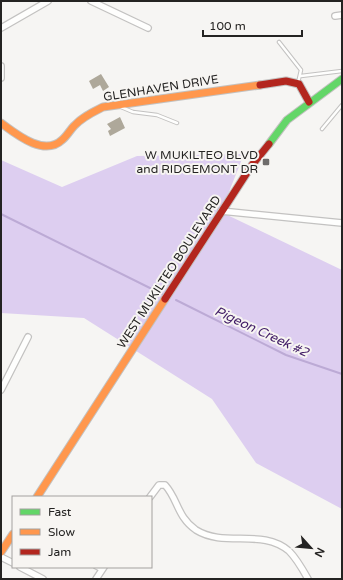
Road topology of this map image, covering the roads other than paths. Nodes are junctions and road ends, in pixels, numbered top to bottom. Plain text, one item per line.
1 (48, 1) edge
2 (91, 1) edge
3 (342, 15) edge
4 (335, 16) dead end
5 (1, 28) edge
6 (148, 28) dead end
7 (279, 42) dead end
8 (1, 66) edge
9 (342, 70) edge
10 (301, 76) junction
11 (1, 78) edge
12 (341, 81) edge
13 (298, 83) junction
14 (309, 102) junction
15 (117, 105) junction
16 (342, 105) edge
17 (1, 123) edge
18 (178, 123) dead end
19 (322, 129) dead end
20 (221, 212) junction
21 (342, 223) edge
22 (28, 337) dead end
23 (1, 390) edge
24 (38, 496) edge
25 (151, 496) edge
26 (12, 536) edge
27 (1, 552) edge
28 (1, 557) edge
29 (12, 562) edge
30 (22, 568) edge
31 (103, 569) edge
32 (43, 579) edge
33 (96, 579) edge
34 (308, 579) edge

1 - 5 street
2 - 6 street
3 - 4 street
7 - 10 lane
8 - 11 street
9 - 10 lane
10 - 13 lane
12 - 14 main road, WEST MUKILTEO BOULEVARD
13 - 14 main road
13 - 15 main road, GLENHAVEN DRIVE
14 - 20 main road, WEST MUKILTEO BOULEVARD
15 - 17 main road, GLENHAVEN DRIVE
15 - 18 lane
16 - 19 lane
20 - 21 street
20 - 24 main road, WEST MUKILTEO BOULEVARD
22 - 23 street
25 - 34 street
26 - 27 main road
28 - 29 street
30 - 32 street
31 - 33 street

